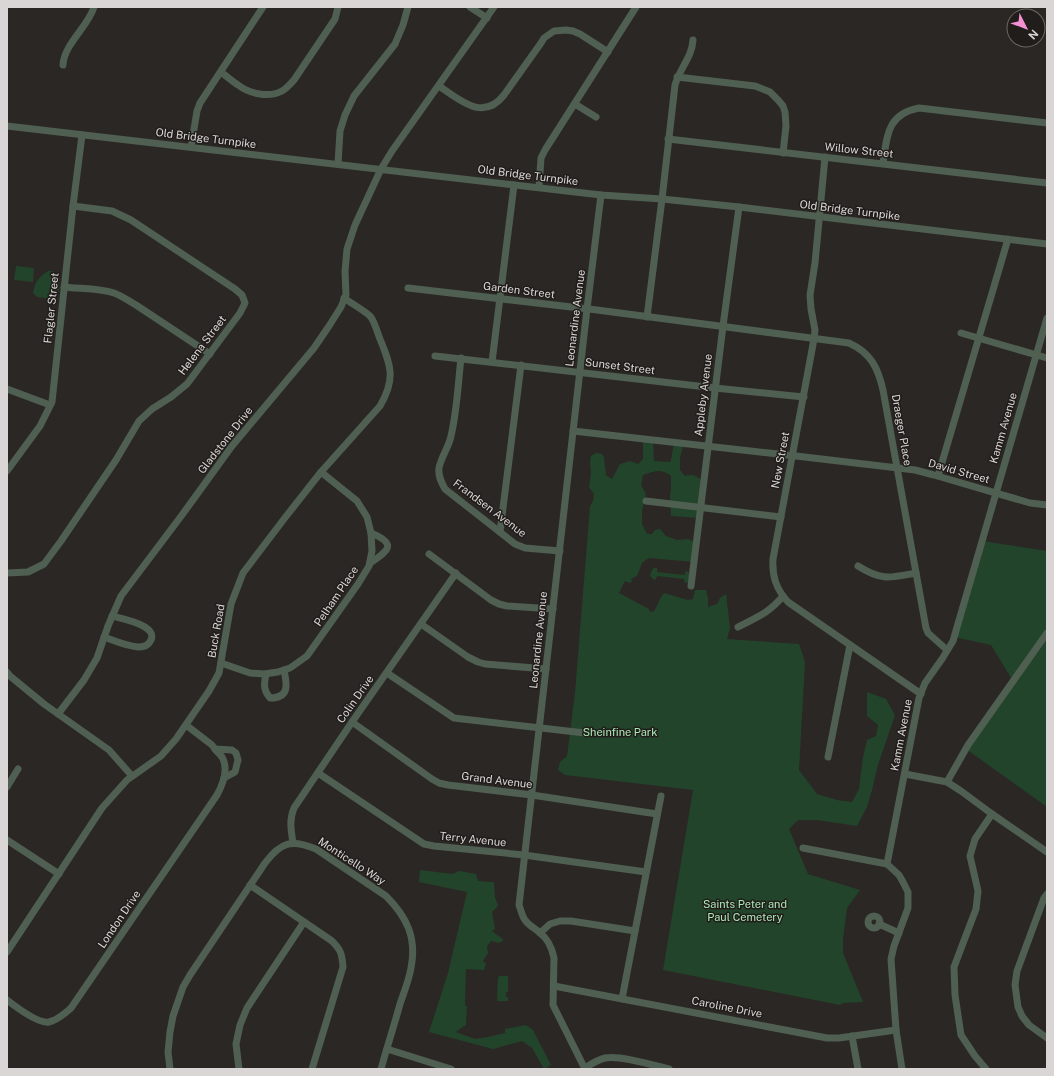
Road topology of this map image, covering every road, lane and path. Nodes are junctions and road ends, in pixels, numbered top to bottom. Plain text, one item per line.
1 (94, 7) edge
2 (263, 7) edge
3 (338, 7) edge
4 (408, 7) edge
5 (470, 7) edge
6 (494, 7) edge
7 (636, 7) edge
8 (487, 18) junction
9 (693, 40) dead end
10 (608, 52) junction
11 (63, 66) dead end
12 (221, 72) junction
13 (677, 77) junction
14 (439, 86) junction
15 (574, 104) junction
16 (596, 117) dead end
17 (1047, 123) edge
18 (7, 126) edge
19 (82, 135) junction
20 (668, 139) junction
21 (191, 147) junction
22 (783, 153) junction
23 (825, 157) junction
24 (884, 163) junction
25 (338, 164) junction
26 (381, 169) junction
27 (1047, 183) edge
28 (514, 185) junction
29 (539, 187) junction
30 (601, 195) junction
31 (662, 199) junction
32 (73, 206) junction
33 (739, 207) junction
34 (820, 217) junction
35 (1008, 239) junction
36 (1047, 244) edge
37 (64, 287) junction
38 (408, 288) dead end
39 (344, 298) junction
40 (500, 299) junction
41 (587, 309) junction
42 (647, 317) junction
43 (1047, 318) edge
44 (723, 326) junction
45 (961, 333) dead end
46 (978, 338) junction
47 (814, 339) junction
48 (210, 354) junction
49 (1036, 354) junction
50 (435, 356) dead end
51 (461, 358) junction
52 (1047, 358) edge
53 (492, 362) junction
54 (521, 365) junction
55 (580, 372) junction
56 (715, 388) junction
57 (7, 389) edge
58 (804, 397) junction
59 (50, 405) junction
60 (573, 431) junction
61 (708, 446) junction
62 (792, 456) junction
63 (898, 469) junction
64 (7, 471) edge
65 (321, 472) junction
66 (938, 476) junction
67 (996, 493) junction
68 (646, 501) dead end
69 (1047, 505) edge
70 (701, 508) junction
71 (781, 517) junction
72 (500, 532) junction
73 (371, 533) junction
74 (560, 551) junction
75 (429, 554) dead end
76 (370, 563) junction
77 (858, 566) dead end
78 (456, 573) junction
79 (916, 573) junction
80 (7, 574) edge
81 (692, 586) dead end
82 (783, 596) junction
83 (553, 609) junction
84 (112, 616) junction
85 (421, 624) junction
86 (738, 627) dead end
87 (1047, 633) edge
88 (104, 637) junction
89 (850, 645) junction
90 (947, 650) junction
91 (221, 663) junction
92 (546, 669) junction
93 (284, 670) junction
94 (7, 672) edge
95 (387, 673) junction
96 (266, 674) junction
97 (921, 694) junction
98 (58, 714) junction
99 (352, 722) junction
100 (186, 725) junction
101 (540, 728) junction
102 (585, 733) dead end
103 (215, 749) junction
104 (828, 757) dead end
105 (18, 769) dead end
106 (318, 773) junction
107 (905, 774) junction
108 (132, 776) junction
109 (224, 778) junction
110 (947, 782) junction
111 (7, 787) edge
112 (532, 795) junction
113 (661, 796) dead end
114 (658, 814) junction
115 (992, 814) junction
116 (7, 840) edge
117 (293, 843) junction
118 (803, 848) dead end
119 (1047, 852) edge
120 (524, 856) junction
121 (887, 864) junction
122 (646, 872) junction
123 (58, 874) junction
124 (250, 885) junction
125 (1047, 894) edge
126 (304, 922) junction
127 (879, 924) dead end
128 (635, 931) junction
129 (540, 933) junction
130 (898, 933) junction
131 (10, 940) edge
132 (7, 952) edge
133 (554, 986) junction
134 (622, 999) junction
135 (7, 1000) edge
136 (896, 1030) junction
137 (852, 1036) junction
138 (1047, 1038) edge
139 (386, 1049) junction
140 (585, 1068) edge
141 (170, 1069) edge
142 (239, 1069) edge
143 (312, 1069) edge
144 (381, 1069) edge
145 (451, 1069) edge
146 (669, 1069) edge
147 (858, 1069) edge
148 (902, 1069) edge
149 (986, 1069) edge

1 - 11 street
2 - 12 street
3 - 12 street
4 - 25 street
5 - 8 street
6 - 8 street, Gladstone Drive
7 - 10 street
8 - 14 street, Gladstone Drive
9 - 13 street
10 - 14 street
10 - 15 street
12 - 21 street
13 - 20 street
13 - 22 street
14 - 26 street, Gladstone Drive
15 - 16 street
15 - 29 street
17 - 24 street
18 - 19 street, Old Bridge Turnpike
19 - 21 street, Old Bridge Turnpike
19 - 32 street, Flagler Street
20 - 22 street, Willow Street
20 - 31 street
21 - 25 street, Old Bridge Turnpike
22 - 23 street, Willow Street
23 - 24 street, Willow Street
23 - 34 street, New Street
24 - 27 street, Willow Street
25 - 26 street, Old Bridge Turnpike
26 - 28 street, Old Bridge Turnpike
26 - 39 street, Gladstone Drive
28 - 29 street, Old Bridge Turnpike
28 - 40 street
29 - 30 street, Old Bridge Turnpike
30 - 31 street, Old Bridge Turnpike
30 - 41 street, Leonardine Avenue
31 - 33 street, Old Bridge Turnpike
31 - 42 street
32 - 37 street, Flagler Street
32 - 48 street, Helena Street
33 - 34 street, Old Bridge Turnpike
33 - 44 street, Appleby Avenue
34 - 35 street, Old Bridge Turnpike
34 - 47 street, New Street
35 - 36 street, Old Bridge Turnpike
35 - 46 street
37 - 48 street
37 - 59 street, Flagler Street
38 - 40 street, Garden Street
39 - 65 street, Buck Road
39 - 84 street, Gladstone Drive
40 - 41 street, Garden Street
40 - 53 street
41 - 42 street, Garden Street
41 - 55 street, Leonardine Avenue
42 - 44 street, Garden Street
43 - 49 street, Kamm Avenue
44 - 47 street, Draeger Place
44 - 56 street, Appleby Avenue
45 - 46 street
46 - 49 street
46 - 66 street
47 - 58 street, New Street
47 - 63 street, Draeger Place
48 - 80 street, Helena Street
49 - 52 street
49 - 67 street, Kamm Avenue
50 - 51 street, Sunset Street
51 - 53 street, Sunset Street
51 - 72 street, Frandsen Avenue
53 - 54 street, Sunset Street
54 - 55 street, Sunset Street
54 - 72 street
55 - 56 street, Sunset Street
55 - 60 street, Leonardine Avenue
56 - 58 street, Sunset Street
56 - 61 street, Appleby Avenue
57 - 59 street
58 - 62 street, New Street
59 - 64 street, Flagler Street
60 - 61 street, David Street
60 - 74 street, Leonardine Avenue
61 - 62 street, David Street
61 - 70 street, Appleby Avenue
62 - 63 street, David Street
62 - 71 street, New Street
63 - 66 street, David Street
63 - 79 street, Draeger Place
65 - 73 street, Pelham Place
65 - 91 street, Buck Road
66 - 67 street, David Street
67 - 69 street, David Street
67 - 90 street, Kamm Avenue
68 - 70 street
70 - 71 street
70 - 81 street, Appleby Avenue
71 - 82 street, New Street
72 - 74 street, Frandsen Avenue
73 - 76 street, Pelham Place
73 - 76 street
74 - 83 street, Leonardine Avenue
75 - 78 street
76 - 93 street, Pelham Place
77 - 79 street
78 - 83 street
78 - 85 street, Colin Drive
79 - 90 street, Draeger Place
82 - 86 street
82 - 89 street, New Street
83 - 92 street, Leonardine Avenue
84 - 88 street, Gladstone Drive
84 - 88 street
85 - 92 street
85 - 95 street, Colin Drive
87 - 110 street
88 - 98 street, Gladstone Drive
89 - 97 street, New Street
89 - 104 street
90 - 97 street, Kamm Avenue
91 - 96 street, Pelham Place
91 - 100 street, Buck Road
92 - 101 street, Leonardine Avenue
93 - 96 street, Pelham Place
93 - 96 street
94 - 98 street
95 - 99 street, Colin Drive
95 - 101 street
97 - 107 street, Kamm Avenue
98 - 108 street
99 - 106 street, Colin Drive
99 - 112 street, Grand Avenue
100 - 103 street, London Drive
100 - 108 street, Buck Road
101 - 102 street
101 - 112 street, Leonardine Avenue
103 - 109 street, London Drive
103 - 109 street, London Drive
105 - 111 street
106 - 117 street, Colin Drive
106 - 120 street, Terry Avenue
107 - 110 street
107 - 121 street, Kamm Avenue
108 - 123 street, Buck Road
109 - 135 street, London Drive
110 - 115 street
112 - 114 street, Grand Avenue
112 - 120 street, Leonardine Avenue
113 - 114 street
114 - 122 street
115 - 119 street
115 - 149 street
116 - 123 street
117 - 124 street
117 - 139 street, Monticello Way
118 - 121 street
120 - 122 street, Terry Avenue
120 - 129 street, Leonardine Avenue
121 - 130 street
122 - 128 street
123 - 131 street, Buck Road
124 - 126 street
124 - 141 street
125 - 138 street
126 - 142 street
126 - 143 street
127 - 130 street
128 - 129 street
128 - 134 street
129 - 133 street, Leonardine Avenue
130 - 136 street
131 - 132 street, Buck Road
133 - 134 street, Caroline Drive
133 - 140 street, Leonardine Avenue
134 - 137 street, Caroline Drive
136 - 137 street, Caroline Drive
136 - 148 street
137 - 147 street
139 - 144 street, Monticello Way
139 - 145 street
140 - 146 street

